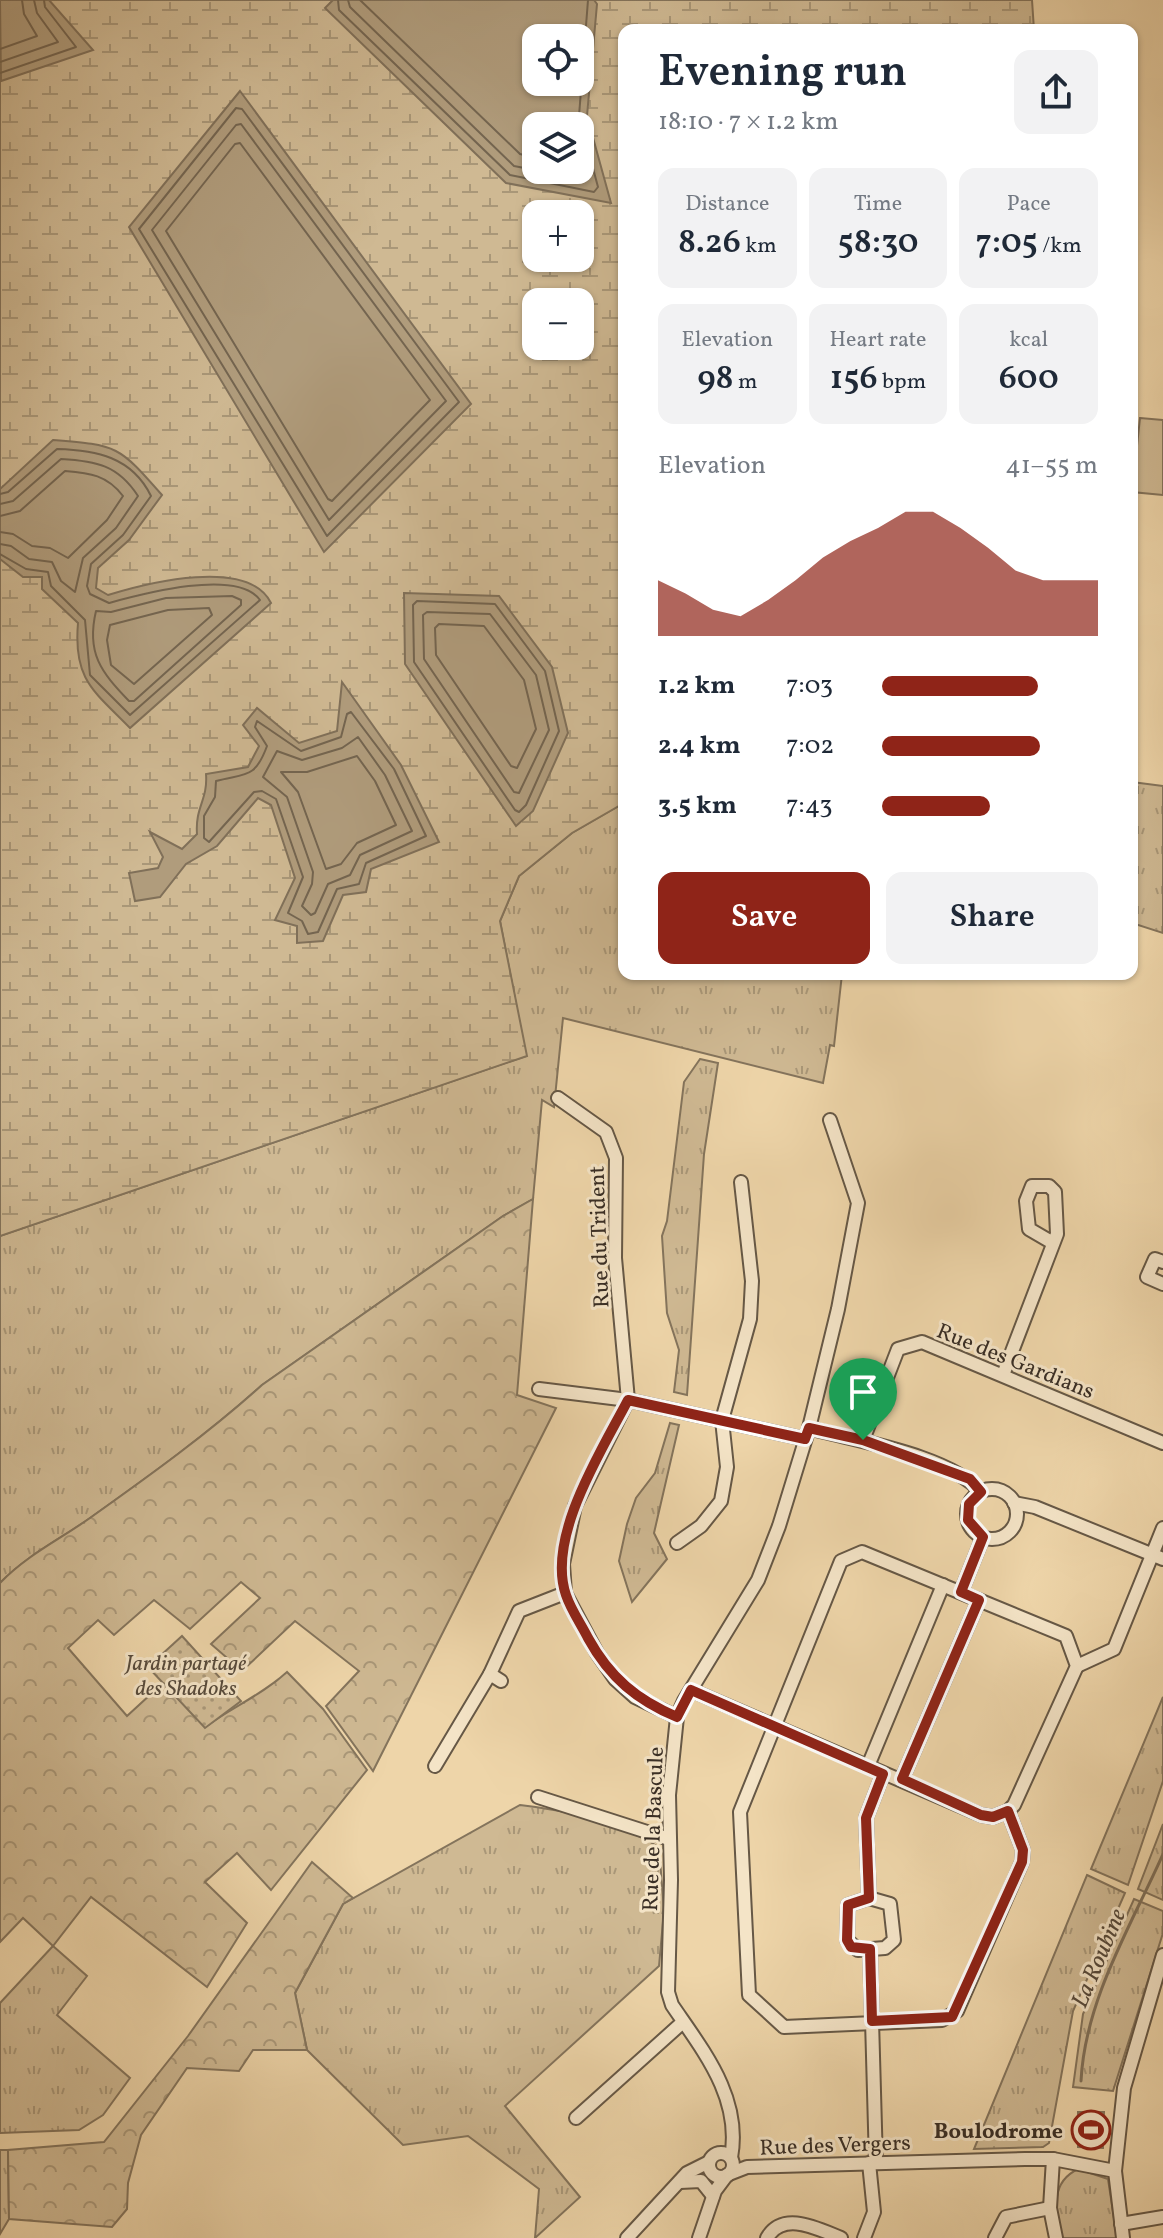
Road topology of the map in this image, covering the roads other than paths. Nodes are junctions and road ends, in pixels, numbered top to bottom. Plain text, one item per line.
1 (558, 1098) dead end
2 (830, 1120) dead end
3 (741, 1182) dead end
4 (1053, 1243) dead end
5 (1163, 1262) edge
6 (1163, 1284) edge
7 (1003, 1375) junction
8 (539, 1389) dead end
9 (628, 1400) junction
10 (722, 1420) junction
11 (807, 1434) junction
12 (863, 1440) junction
13 (1163, 1443) edge
14 (981, 1492) junction
15 (1014, 1503) junction
16 (1163, 1528) edge
17 (983, 1537) junction
18 (677, 1543) dead end
19 (1157, 1557) edge
20 (943, 1585) junction
21 (961, 1592) junction
22 (565, 1593) junction
23 (979, 1600) junction
24 (1077, 1666) junction
25 (691, 1690) junction
26 (677, 1717) junction
27 (772, 1727) junction
28 (435, 1766) dead end
29 (868, 1766) junction
30 (883, 1774) junction
31 (902, 1779) junction
32 (538, 1797) dead end
33 (1008, 1811) junction
34 (669, 1839) junction
35 (869, 1898) junction
36 (870, 1949) junction
37 (1163, 1955) edge
38 (872, 2021) junction
39 (683, 2022) junction
40 (576, 2118) dead end
41 (1053, 2159) junction
42 (873, 2163) junction
43 (722, 2166) junction
44 (1115, 2171) junction
45 (680, 2182) junction
46 (714, 2193) junction
47 (1050, 2208) junction
48 (1163, 2217) edge
49 (1121, 2224) junction
50 (627, 2238) edge
51 (699, 2238) edge
52 (767, 2238) edge
53 (841, 2238) edge
54 (864, 2238) edge
55 (995, 2238) edge
56 (1056, 2238) edge
57 (1123, 2238) edge

1 - 9 street, Rue du Trident
2 - 11 street, Rue de la Bascule
3 - 10 street
4 - 7 street
5 - 6 street
7 - 12 street, Rue des Gardians
7 - 13 street, Rue des Gardians
8 - 9 street
9 - 10 street
9 - 22 street
10 - 11 street
10 - 18 street
11 - 12 street
11 - 25 street, Rue de la Bascule
12 - 14 street
14 - 15 street
14 - 17 street
15 - 17 street
15 - 19 street
16 - 19 street
17 - 21 street
19 - 24 street
20 - 21 street
20 - 27 street
20 - 29 street
21 - 23 street
22 - 26 street
22 - 28 street
23 - 24 street
23 - 31 street
24 - 33 street
25 - 26 street, Rue de la Bascule
25 - 27 street
26 - 34 street, Rue de la Bascule
27 - 29 street
27 - 38 street
29 - 30 street
30 - 31 street
30 - 35 street
31 - 33 street
32 - 34 street
33 - 38 street
34 - 39 street, Rue de la Bascule
35 - 36 street
35 - 36 street
36 - 38 street
37 - 44 street
38 - 42 street
39 - 40 street
39 - 43 street, Rue de la Bascule
41 - 42 street, Rue des Vergers
41 - 44 street, Rue des Vergers
41 - 47 street
42 - 43 street, Rue des Vergers
42 - 54 street
43 - 45 street
43 - 46 street
44 - 49 street
45 - 46 street
45 - 50 street
46 - 51 street
47 - 55 street
47 - 56 street
48 - 49 street
49 - 57 street
52 - 53 street

